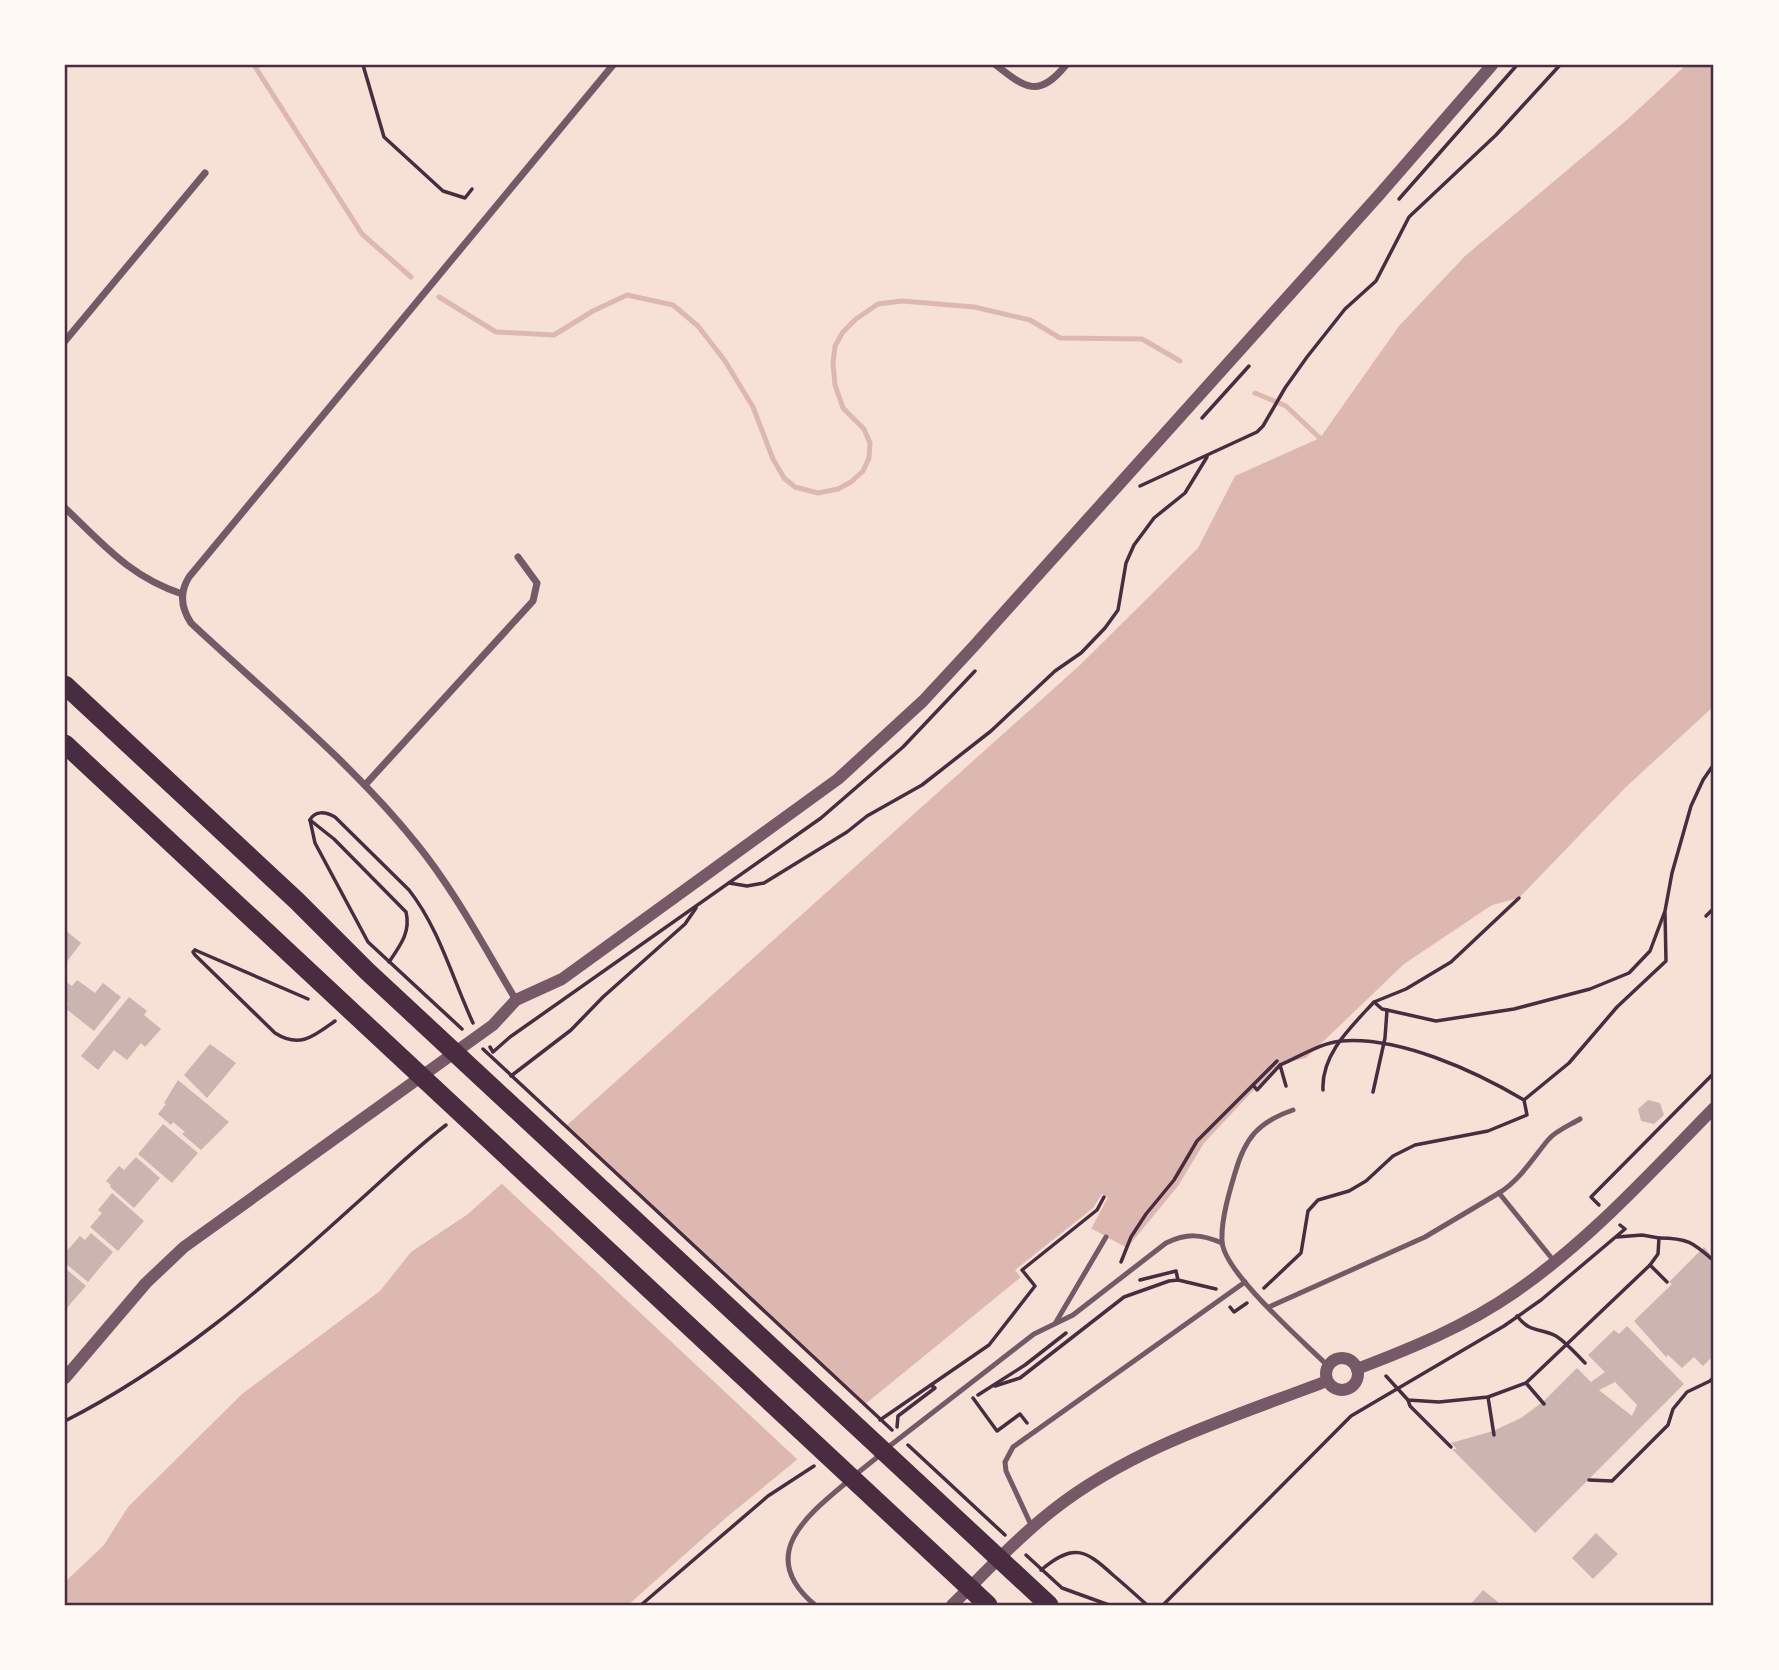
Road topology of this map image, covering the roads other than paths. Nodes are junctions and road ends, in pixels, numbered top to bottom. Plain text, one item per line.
1 (613, 65) edge
2 (996, 65) edge
3 (1066, 65) edge
4 (1492, 65) edge
5 (205, 173) dead end
6 (65, 341) edge
7 (65, 508) edge
8 (518, 557) dead end
9 (182, 594) junction
10 (65, 685) edge
11 (65, 744) edge
12 (365, 785) junction
13 (516, 1000) junction
14 (1714, 1108) edge
15 (1293, 1110) dead end
16 (1580, 1119) dead end
17 (1499, 1193) junction
18 (1106, 1237) dead end
19 (1222, 1243) junction
20 (1555, 1261) junction
21 (1244, 1282) junction
22 (1269, 1307) junction
23 (1055, 1324) junction
24 (1328, 1366) junction
25 (1357, 1369) junction
26 (65, 1378) edge
27 (1327, 1381) junction
28 (1032, 1527) junction
29 (1046, 1602) edge
30 (815, 1605) edge
31 (952, 1605) edge
32 (988, 1605) edge

1 - 9 street
2 - 3 street
4 - 13 street
5 - 6 street
7 - 9 street
8 - 12 street
9 - 12 street
10 - 29 highway
11 - 32 highway
12 - 13 street
13 - 26 street
14 - 20 street
15 - 19 lane
16 - 17 lane
17 - 20 lane
17 - 22 lane
18 - 23 lane
19 - 21 lane
19 - 23 lane
20 - 25 street
21 - 22 lane
21 - 28 lane
22 - 24 lane
23 - 30 lane
24 - 25 street
24 - 27 street
25 - 27 street
27 - 28 street
28 - 31 street

